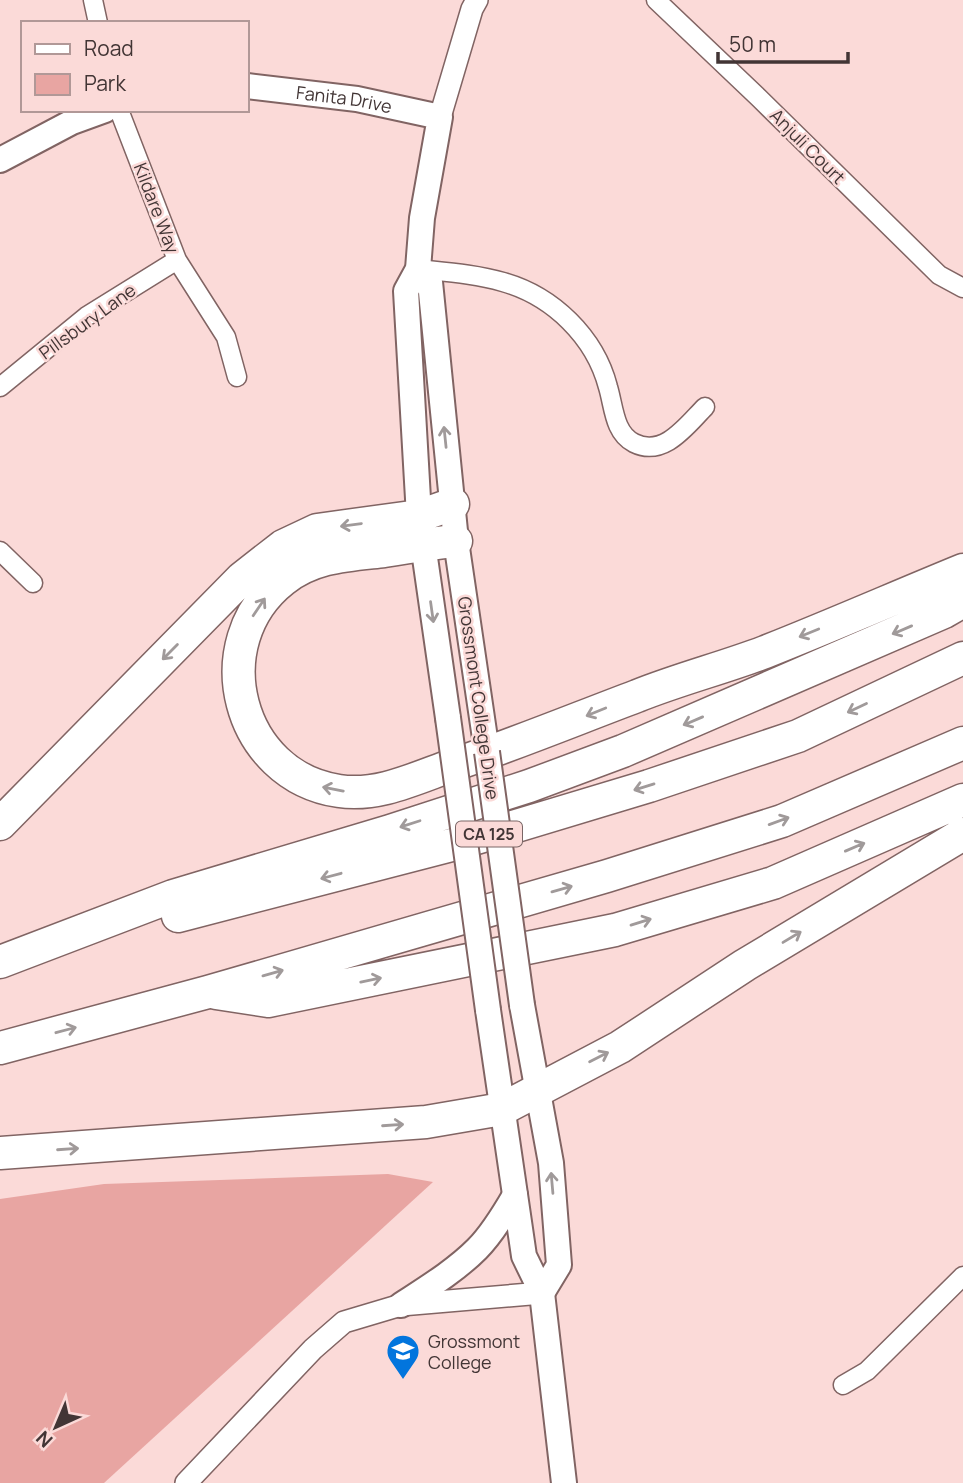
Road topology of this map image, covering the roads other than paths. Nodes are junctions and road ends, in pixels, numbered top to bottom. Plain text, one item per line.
1 (93, 0) edge
2 (477, 0) edge
3 (656, 0) edge
4 (98, 21) edge
5 (248, 86) edge
6 (100, 112) edge
7 (120, 112) edge
8 (440, 117) junction
9 (0, 160) edge
10 (177, 260) junction
11 (418, 269) junction
12 (963, 288) edge
13 (237, 377) dead end
14 (0, 387) edge
15 (705, 407) dead end
16 (453, 505) junction
17 (421, 530) junction
18 (456, 541) junction
19 (0, 551) edge
20 (963, 570) edge
21 (33, 583) dead end
22 (963, 601) edge
23 (963, 658) edge
24 (963, 743) edge
25 (963, 800) edge
26 (0, 824) edge
27 (963, 834) edge
28 (0, 962) edge
29 (208, 992) junction
30 (0, 1048) edge
31 (538, 1088) junction
32 (502, 1109) junction
33 (0, 1153) edge
34 (514, 1195) junction
35 (963, 1276) edge
36 (542, 1293) junction
37 (401, 1305) junction
38 (842, 1385) dead end
39 (186, 1483) edge
40 (564, 1483) edge

1 - 4 street
2 - 8 street, Grossmont College Drive
3 - 12 street, Anjuli Court
5 - 8 main road, Fanita Drive
6 - 9 main road
7 - 10 street, Kildare Way
8 - 11 main road, Grossmont College Drive
10 - 13 street, Kildare Way
10 - 14 street, Pillsbury Lane
11 - 15 street
16 -> 11 main road, Grossmont College Drive
11 - 17 main road, Grossmont College Drive
16 - 17 highway
16 - 18 main road, Grossmont College Drive
17 - 18 highway
20 -> 17 highway
17 -> 26 highway
17 -> 32 main road, Grossmont College Drive, bridge
18 - 31 main road, Grossmont College Drive, bridge
19 - 21 street
22 -> 28 highway
23 -> 28 highway, CA 125
29 -> 24 highway
29 -> 25 highway
31 -> 27 highway
30 -> 29 highway
31 - 32 highway
36 -> 31 main road, Grossmont College Drive
33 -> 32 highway
32 - 34 main road, Grossmont College Drive
34 - 36 main road, Grossmont College Drive
34 - 37 main road
35 - 38 street
36 - 37 street
36 - 40 main road, Grossmont College Drive
37 - 39 street

